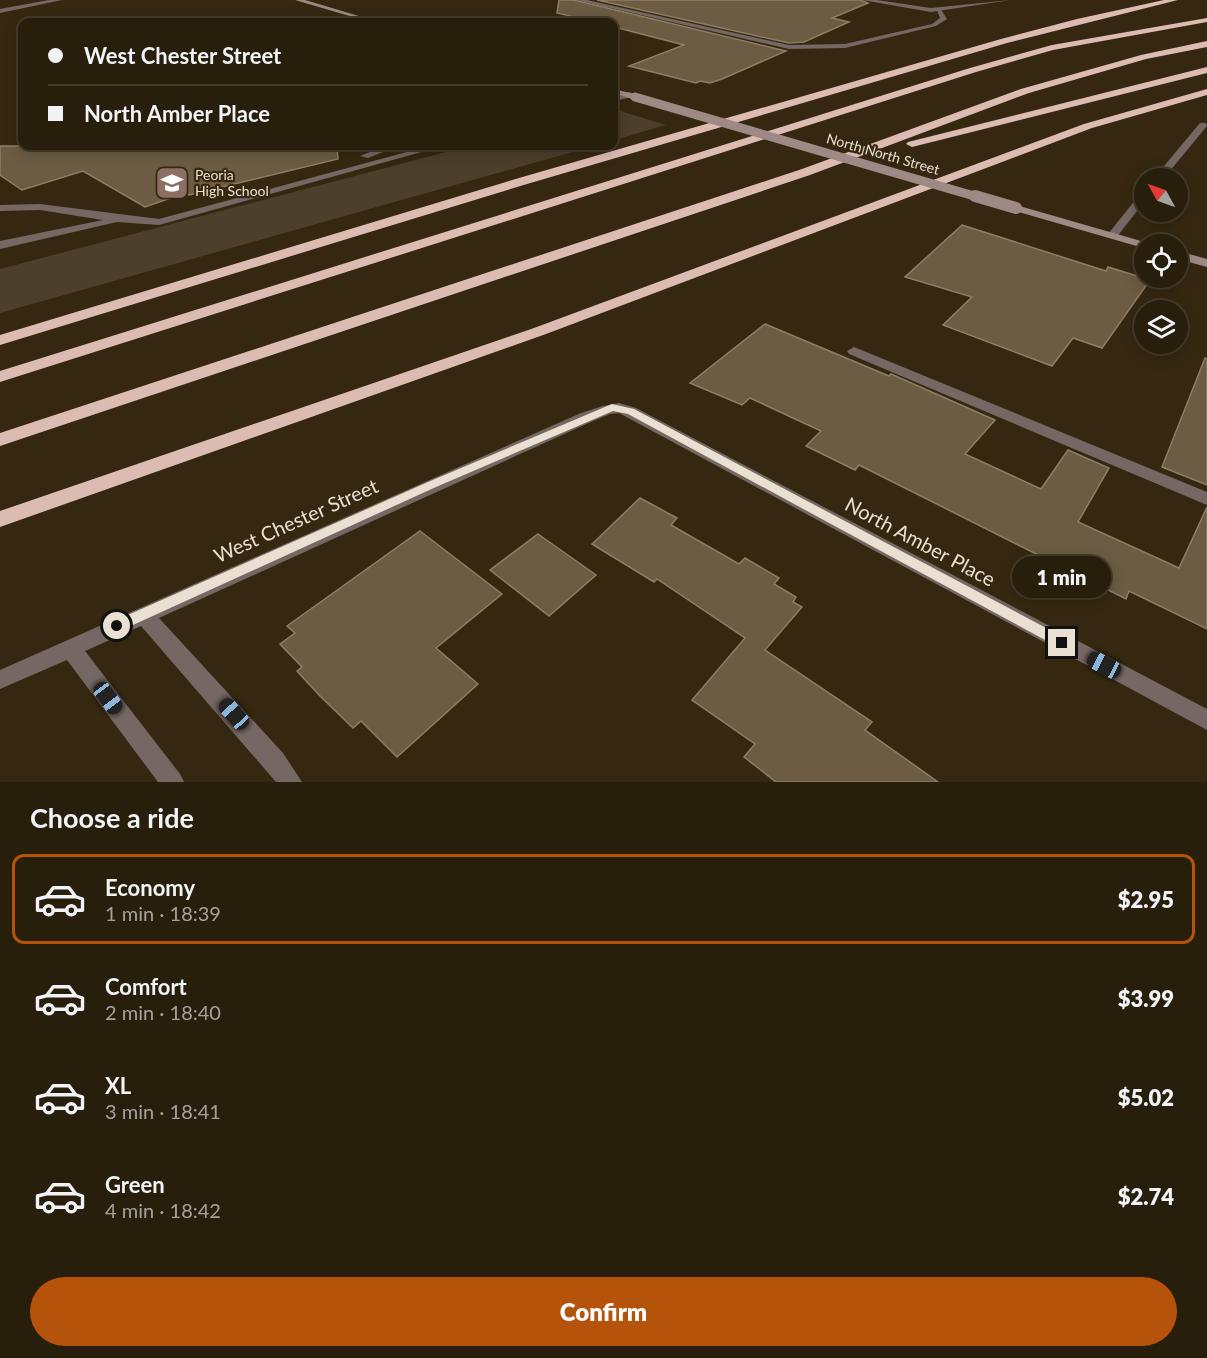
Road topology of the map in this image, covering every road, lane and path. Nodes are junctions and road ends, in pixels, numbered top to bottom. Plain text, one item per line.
1 (59, 0) edge
2 (298, 0) edge
3 (579, 0) edge
4 (865, 0) edge
5 (1008, 0) edge
6 (1174, 0) edge
7 (940, 9) junction
8 (0, 11) edge
9 (362, 18) edge
10 (1207, 21) edge
11 (1094, 30) dead end
12 (1207, 44) edge
13 (1052, 48) junction
14 (1207, 70) edge
15 (618, 92) edge
16 (1207, 92) edge
17 (632, 96) junction
18 (618, 98) edge
19 (1203, 125) dead end
20 (382, 150) edge
21 (423, 150) edge
22 (1167, 168) edge
23 (806, 172) junction
24 (0, 208) edge
25 (1134, 208) edge
26 (121, 219) junction
27 (1112, 236) junction
28 (1134, 242) edge
29 (0, 245) edge
30 (1188, 258) edge
31 (1207, 263) edge
32 (0, 340) edge
33 (854, 351) dead end
34 (0, 377) edge
35 (612, 407) joint
36 (0, 440) edge
37 (1207, 499) edge
38 (0, 519) edge
39 (144, 615) junction
40 (70, 648) junction
41 (0, 681) edge
42 (1207, 720) edge
43 (172, 782) edge
44 (290, 782) edge

1 - 8 street
2 - 9 street
3 - 7 street
4 - 7 street
5 - 7 street
6 - 32 highway
10 - 13 highway
11 - 13 highway
12 - 23 highway
13 - 34 highway
14 - 23 highway
15 - 17 street, North North Street
16 - 38 highway
17 - 18 street
17 - 27 street, North North Street, bridge
19 - 22 street
20 - 26 street
21 - 26 street
23 - 36 highway
24 - 26 street
25 - 27 street
26 - 29 street
27 - 28 street, North North Street
30 - 31 street
33 - 37 street
35 - 39 street, West Chester Street
35 - 42 street, North Amber Place
39 - 40 street, West Chester Street
39 - 44 street
40 - 41 street, West Chester Street
40 - 43 street

